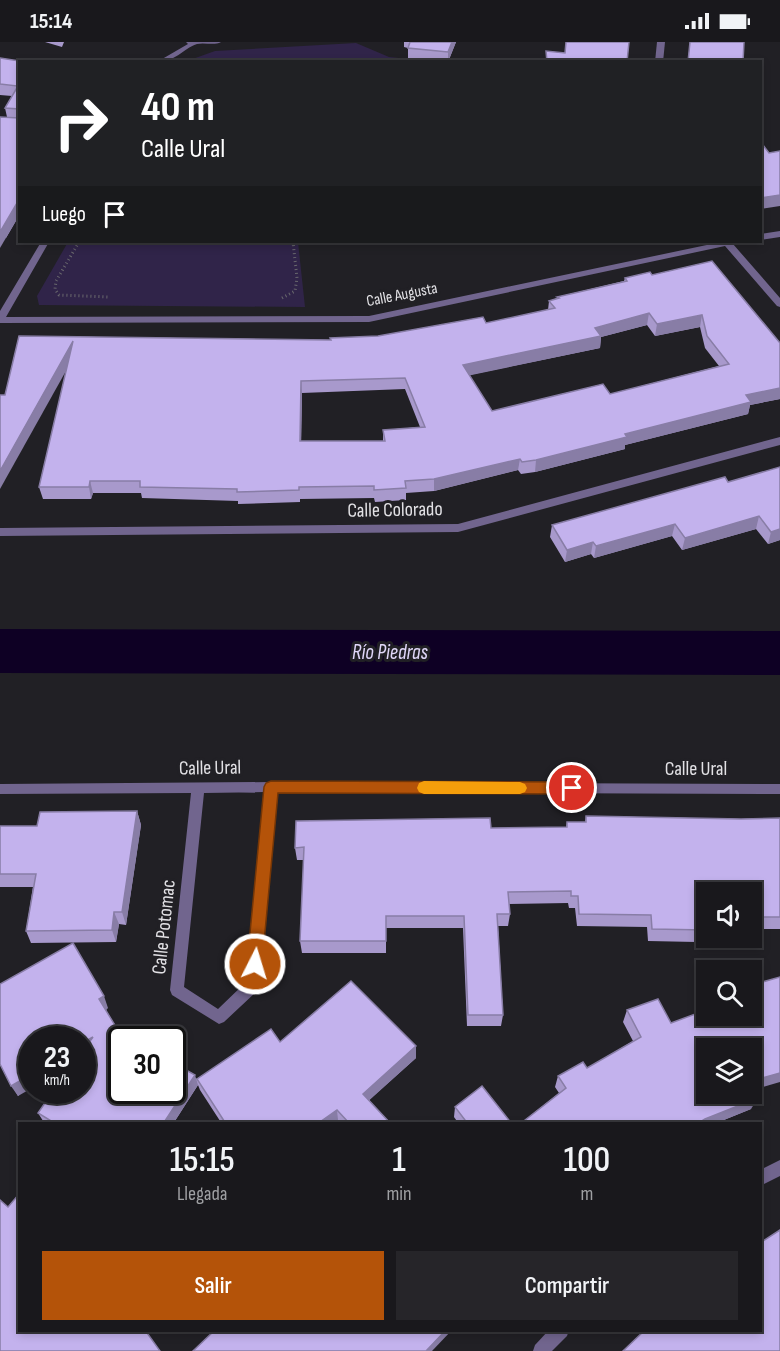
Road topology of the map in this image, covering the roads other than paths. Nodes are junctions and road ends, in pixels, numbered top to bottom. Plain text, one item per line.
1 (193, 42) edge
2 (217, 42) edge
3 (661, 42) edge
4 (164, 60) edge
5 (659, 60) edge
6 (780, 234) edge
7 (762, 237) edge
8 (44, 243) edge
9 (721, 243) edge
10 (727, 243) edge
11 (780, 304) edge
12 (0, 320) edge
13 (780, 441) edge
14 (0, 532) edge
15 (271, 787) junction
16 (0, 789) edge
17 (198, 789) junction
18 (780, 789) edge
19 (780, 1168) edge
20 (762, 1178) edge
21 (559, 1332) edge
22 (541, 1351) edge

1 - 2 street
1 - 4 street
3 - 5 street
6 - 7 street
8 - 12 street
9 - 12 street, Calle Augusta
10 - 11 street
13 - 14 street, Calle Colorado
15 - 17 street, Calle Ural
15 - 17 street, Calle Potomac
15 - 18 street, Calle Ural
16 - 17 street, Calle Ural
19 - 20 street
21 - 22 street

